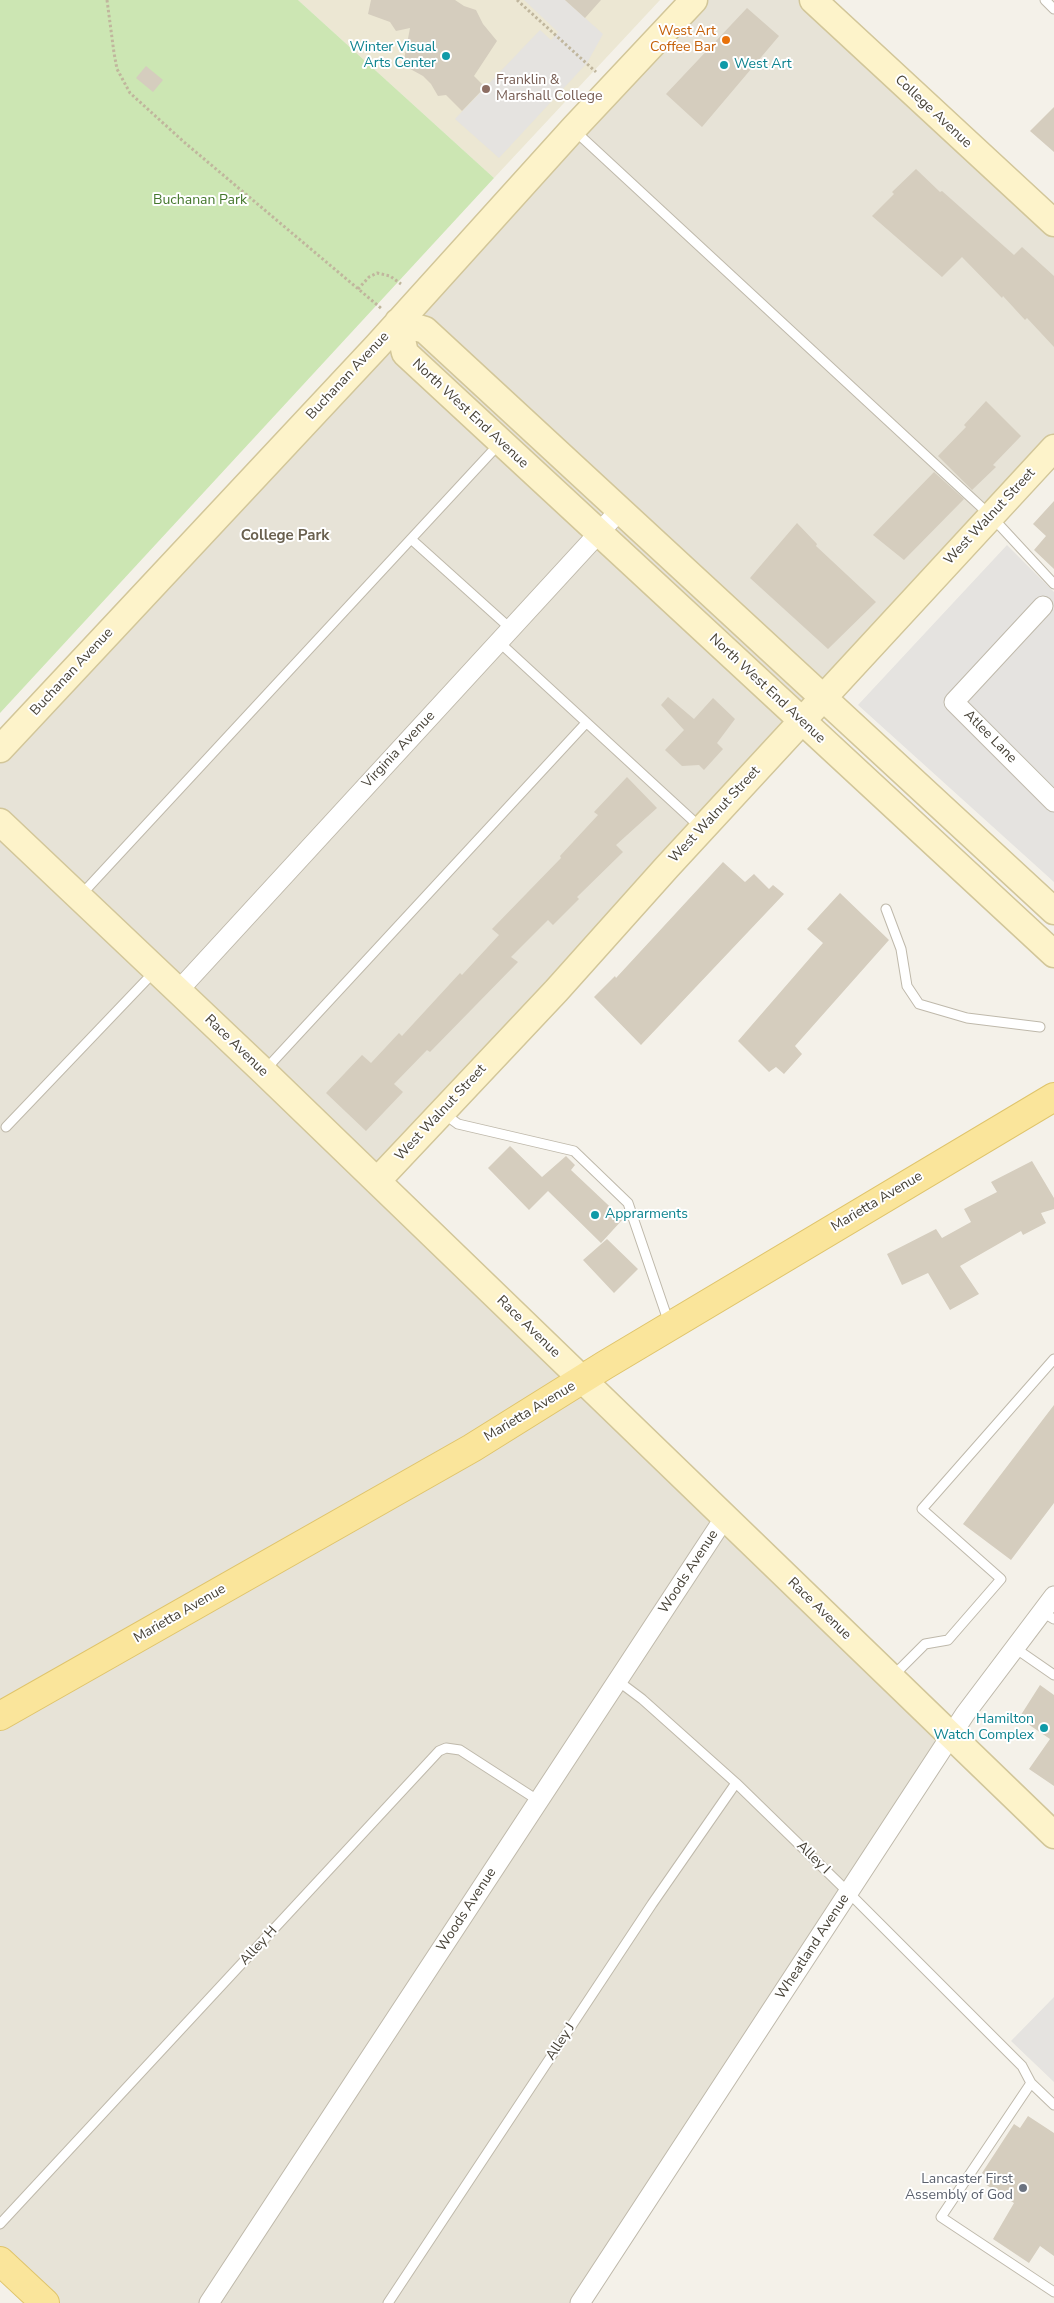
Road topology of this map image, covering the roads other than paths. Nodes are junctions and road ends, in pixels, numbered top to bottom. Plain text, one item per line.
1 (694, 0) edge
2 (813, 0) edge
3 (1045, 0) edge
4 (1054, 9) edge
5 (574, 129) junction
6 (1054, 223) edge
7 (398, 322) junction
8 (501, 442) junction
9 (1054, 448) edge
10 (620, 510) junction
11 (991, 516) junction
12 (599, 533) junction
13 (411, 539) junction
14 (1054, 584) edge
15 (1043, 606) dead end
16 (505, 636) junction
17 (823, 698) junction
18 (802, 721) junction
19 (586, 723) junction
20 (0, 749) edge
21 (1054, 802) edge
22 (0, 822) edge
23 (702, 829) junction
24 (79, 897) junction
25 (886, 909) dead end
26 (1054, 912) edge
27 (1054, 954) edge
28 (156, 970) junction
29 (178, 991) junction
30 (1040, 1027) dead end
31 (264, 1072) junction
32 (1054, 1097) edge
33 (441, 1111) junction
34 (6, 1127) dead end
35 (377, 1181) junction
36 (670, 1326) junction
37 (1054, 1359) edge
38 (582, 1380) junction
39 (725, 1518) junction
40 (1054, 1596) edge
41 (1048, 1616) edge
42 (1015, 1648) junction
43 (1054, 1675) edge
44 (891, 1678) junction
45 (618, 1681) junction
46 (0, 1716) edge
47 (951, 1736) junction
48 (736, 1783) junction
49 (539, 1801) junction
50 (1054, 1835) edge
51 (849, 1892) junction
52 (1031, 2083) junction
53 (1054, 2104) edge
54 (0, 2224) edge
55 (0, 2261) edge
56 (1054, 2292) edge
57 (45, 2303) edge
58 (208, 2303) edge
59 (388, 2303) edge
60 (580, 2303) edge

1 - 5 street, Buchanan Avenue
2 - 6 street, College Avenue
3 - 4 lane
5 - 7 street, Buchanan Avenue
5 - 11 lane
7 - 8 street, North West End Avenue
7 - 10 street
7 - 20 street, Buchanan Avenue
8 - 12 street, North West End Avenue
8 - 13 lane
9 - 11 street, West Walnut Street
10 - 12 street, Virginia Avenue
10 - 17 street
11 - 14 lane
11 - 17 street, West Walnut Street
12 - 16 street, Virginia Avenue
12 - 18 street, North West End Avenue
13 - 16 lane
13 - 24 lane
15 - 21 street, Atlee Lane
16 - 19 lane
16 - 29 street, Virginia Avenue
17 - 18 street, West Walnut Street
17 - 26 street
18 - 23 street, West Walnut Street
18 - 27 street, North West End Avenue
19 - 23 lane
19 - 31 lane
22 - 24 street, Race Avenue
23 - 33 street, West Walnut Street
24 - 28 street, Race Avenue
25 - 30 lane
28 - 29 street, Race Avenue
28 - 34 lane
29 - 31 street, Race Avenue
31 - 35 street, Race Avenue
32 - 36 main road, Marietta Avenue
33 - 35 street, West Walnut Street
33 - 36 lane
35 - 38 street, Race Avenue
36 - 38 main road, Marietta Avenue
37 - 44 lane
38 - 39 street, Race Avenue
38 - 46 main road, Marietta Avenue
39 - 44 street, Race Avenue
39 - 45 street, Woods Avenue
40 - 41 street, Wheatland Avenue
41 - 42 street, Wheatland Avenue
42 - 43 lane
42 - 47 street, Wheatland Avenue
44 - 47 street, Race Avenue
45 - 48 lane, Alley I
45 - 49 street, Woods Avenue
47 - 50 street, Race Avenue
47 - 51 street, Wheatland Avenue
48 - 51 lane, Alley I
48 - 59 lane, Alley J
49 - 54 lane, Alley H
49 - 58 street, Woods Avenue
51 - 52 lane, Alley I
51 - 60 street, Wheatland Avenue
52 - 53 lane, Alley I
52 - 56 lane
55 - 57 main road

